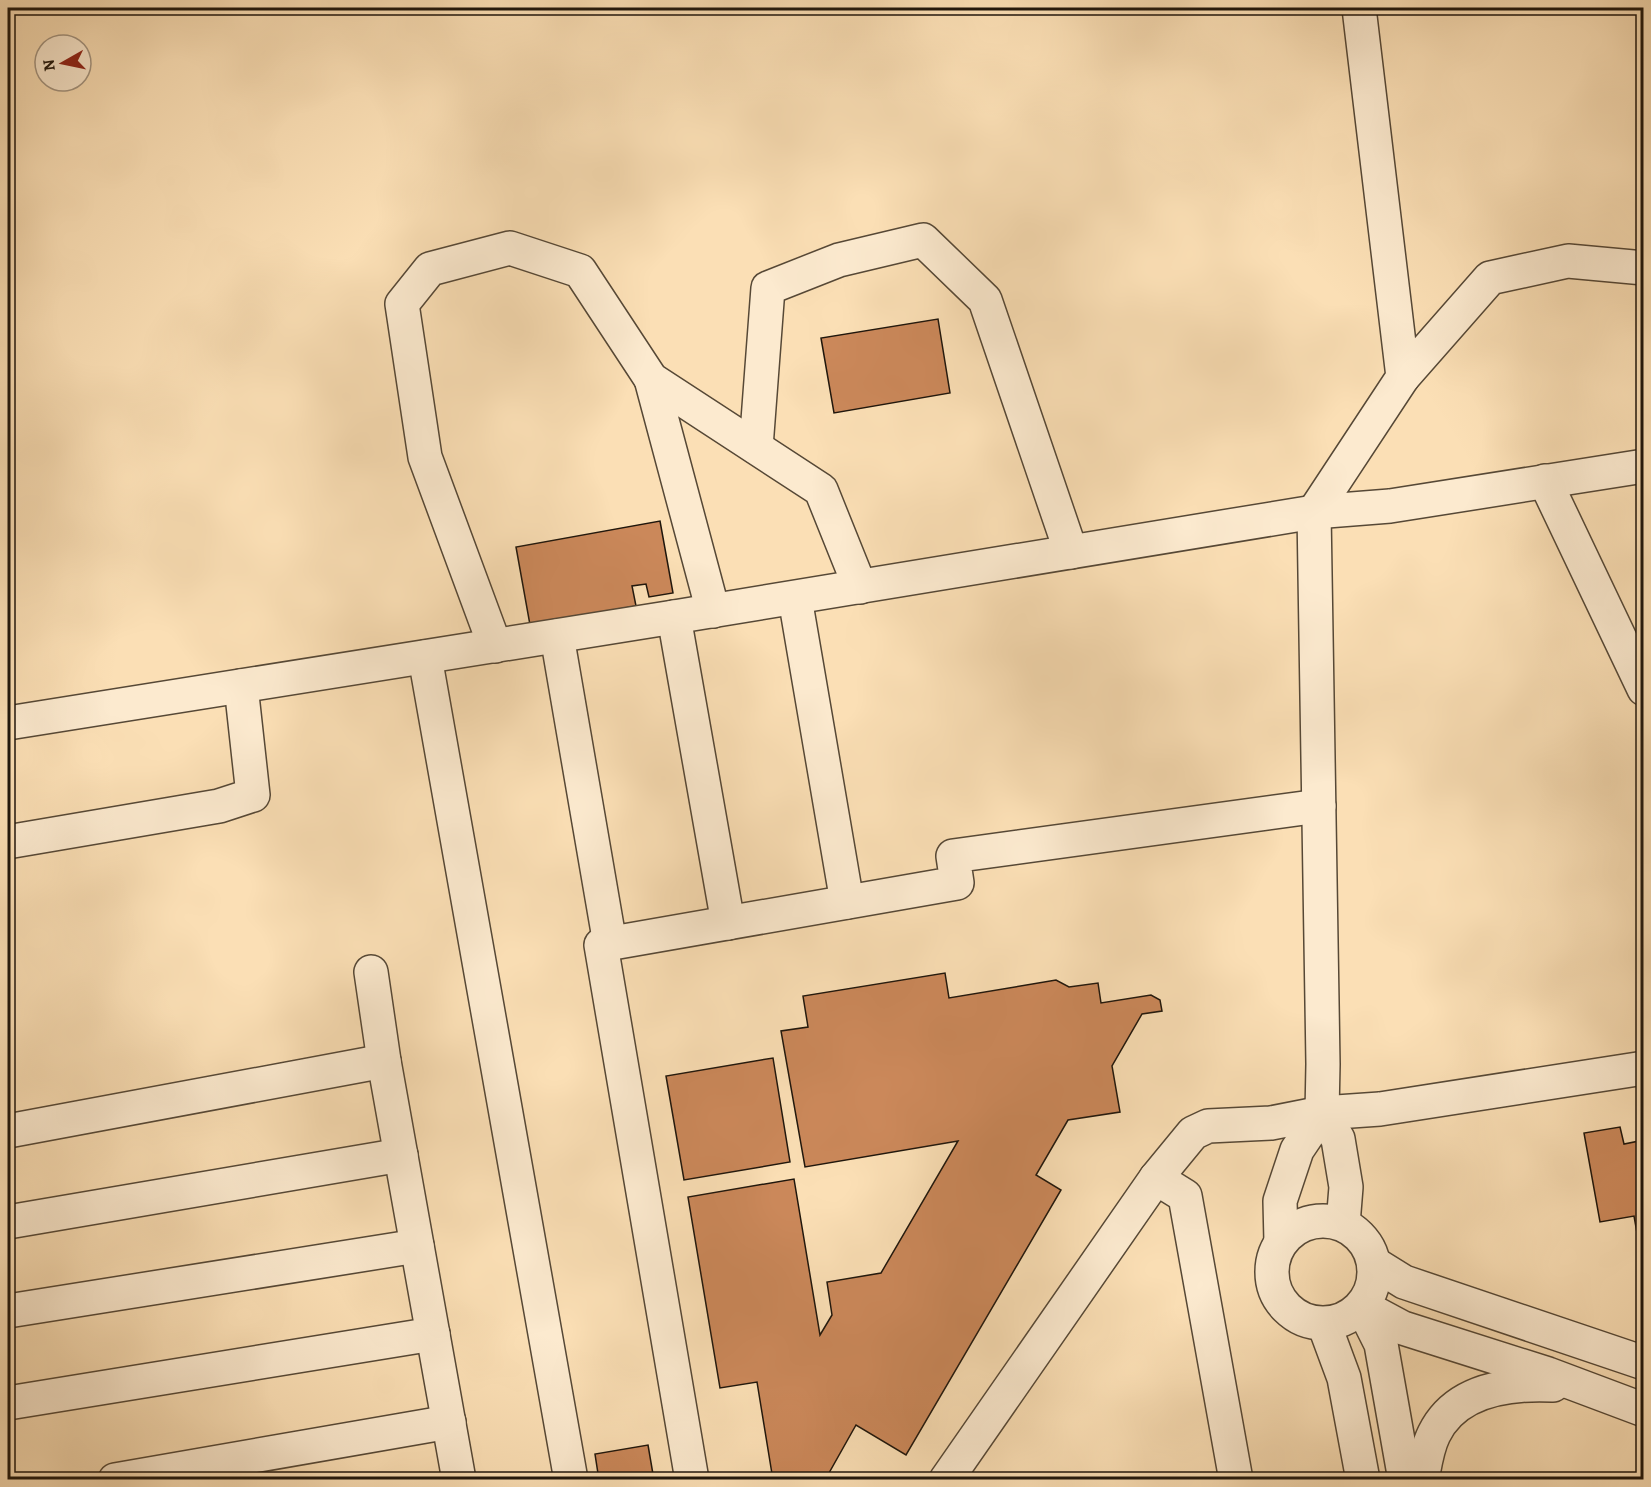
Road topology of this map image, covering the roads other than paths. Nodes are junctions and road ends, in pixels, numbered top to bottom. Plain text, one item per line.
1 (1359, 8) edge
2 (1644, 268) edge
3 (1403, 377) junction
4 (651, 379) junction
5 (756, 447) junction
6 (1644, 466) edge
7 (1545, 481) junction
8 (1314, 512) junction
9 (1071, 552) junction
10 (860, 587) junction
11 (795, 598) junction
12 (713, 610) junction
13 (674, 617) junction
14 (556, 636) junction
15 (495, 646) junction
16 (425, 657) junction
17 (241, 686) junction
18 (1644, 689) edge
19 (8, 723) edge
20 (1318, 806) junction
21 (8, 839) edge
22 (847, 902) junction
23 (728, 923) junction
24 (610, 944) junction
25 (371, 972) dead end
26 (384, 1061) junction
27 (1644, 1068) edge
28 (1322, 1113) junction
29 (8, 1131) edge
30 (401, 1155) junction
31 (1156, 1178) junction
32 (8, 1222) edge
33 (1343, 1224) junction
34 (1281, 1242) junction
35 (417, 1246) junction
36 (1375, 1264) junction
37 (1362, 1306) junction
38 (8, 1311) edge
39 (1324, 1324) junction
40 (433, 1334) junction
41 (1644, 1363) edge
42 (1578, 1385) junction
43 (8, 1403) edge
44 (1644, 1410) edge
45 (448, 1422) junction
46 (115, 1479) edge
47 (459, 1479) edge
48 (571, 1479) edge
49 (692, 1479) edge
50 (946, 1479) edge
51 (1236, 1479) edge
52 (1363, 1479) edge
53 (1405, 1479) edge
54 (1422, 1479) edge

1 - 3 lane
2 - 3 lane
3 - 8 lane
4 - 5 lane
4 - 12 lane
4 - 15 lane
5 - 9 lane
5 - 10 lane
6 - 7 lane
7 - 8 lane
7 - 18 lane
8 - 9 lane
8 - 20 lane
9 - 10 lane
10 - 11 lane
11 - 12 lane
11 - 22 lane
12 - 13 lane
13 - 14 lane
13 - 23 lane
14 - 15 lane
14 - 24 lane
15 - 16 lane
16 - 17 lane
16 - 48 lane
17 - 19 lane
17 - 21 lane
20 - 22 lane
20 - 28 lane
22 - 23 lane
23 - 24 lane
24 - 49 lane
25 - 26 lane
26 - 29 lane
26 - 30 lane
27 - 28 lane
28 - 31 lane
28 - 33 lane
28 - 34 lane
30 - 32 lane
30 - 35 lane
31 - 50 lane
31 - 51 lane
33 - 34 lane
33 - 36 lane
34 - 39 lane
35 - 38 lane
35 - 40 lane
36 - 37 lane
36 - 41 lane
37 - 39 lane
37 - 42 lane
37 - 53 lane
39 - 52 lane
40 - 43 lane
40 - 45 lane
42 - 44 lane
42 - 54 lane
45 - 46 lane
45 - 47 lane

